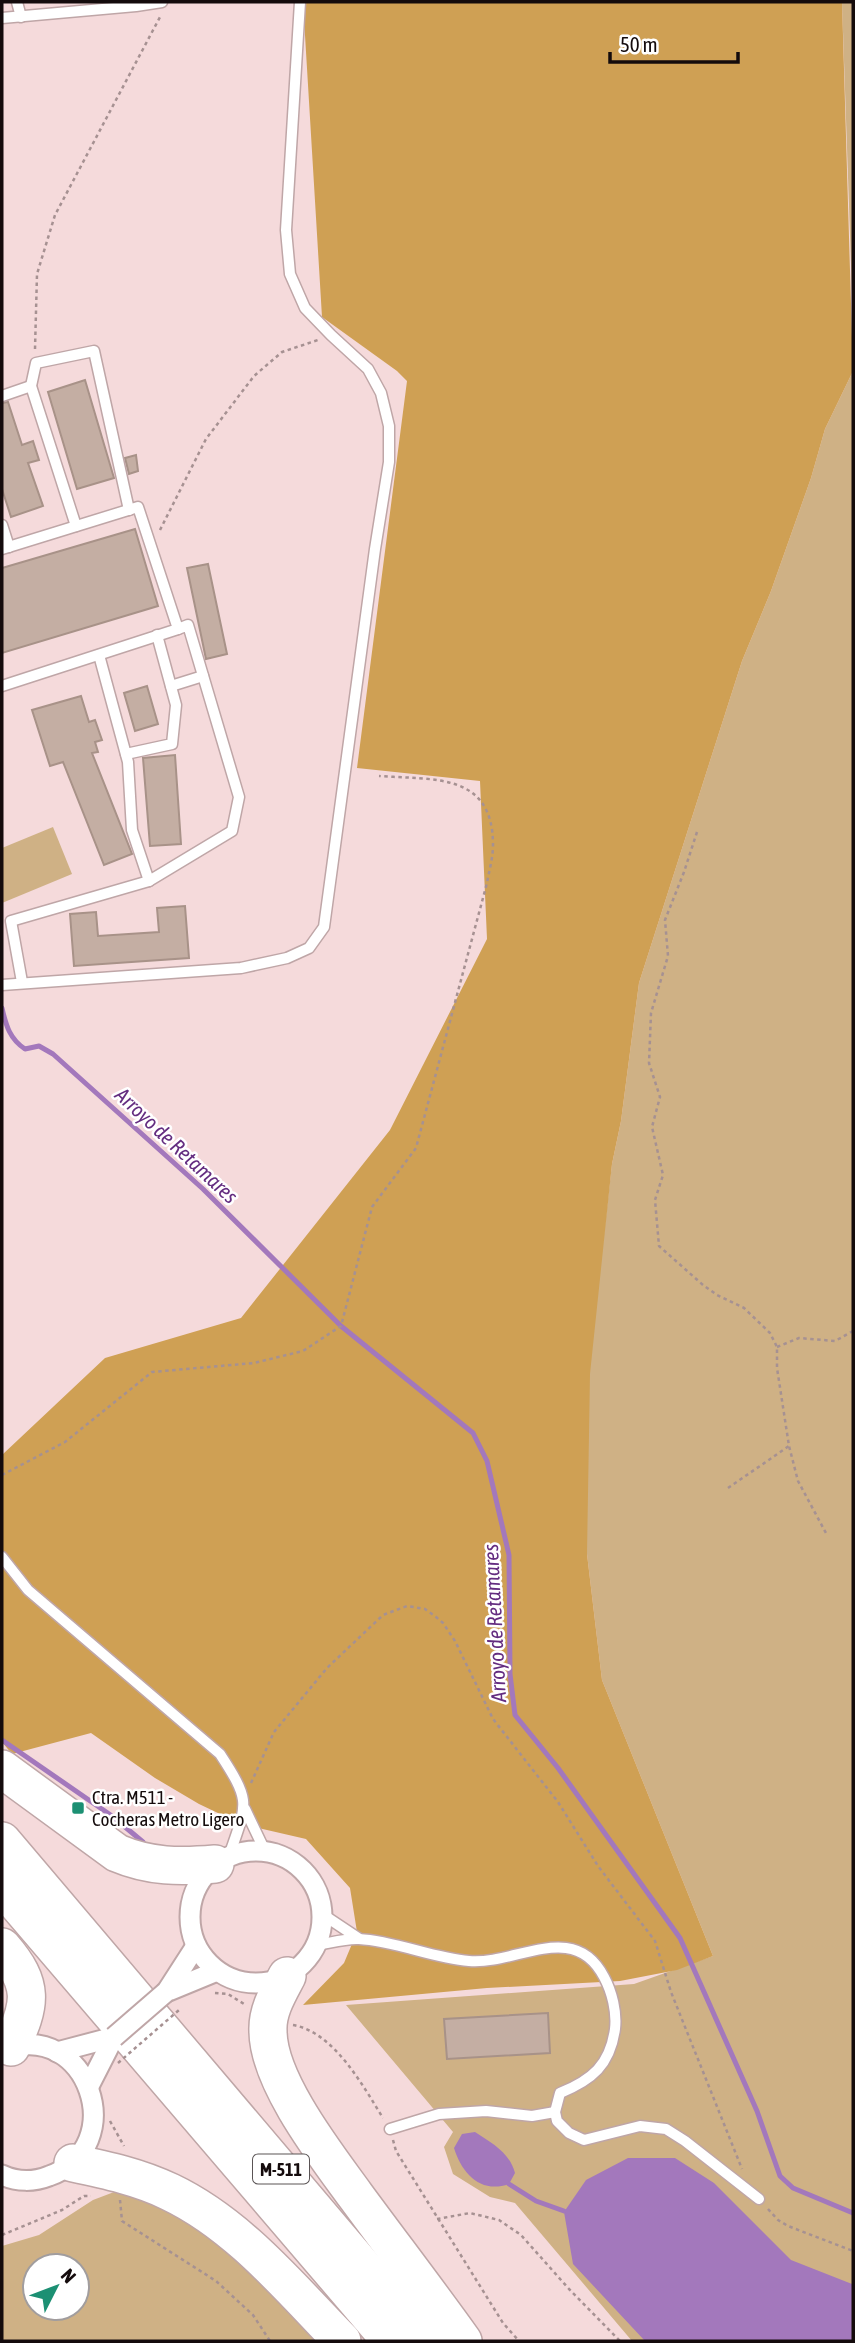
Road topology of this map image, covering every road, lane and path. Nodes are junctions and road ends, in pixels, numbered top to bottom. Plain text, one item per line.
1 (17, 2) edge
2 (162, 2) edge
3 (300, 2) edge
4 (162, 13) dead end
5 (21, 17) junction
6 (2, 18) edge
7 (331, 335) junction
8 (36, 363) junction
9 (31, 386) junction
10 (2, 396) edge
11 (129, 510) junction
12 (2, 525) edge
13 (76, 526) junction
14 (5, 548) edge
15 (151, 548) junction
16 (178, 629) junction
17 (157, 635) junction
18 (99, 655) junction
19 (203, 676) junction
20 (2, 686) edge
21 (171, 686) junction
22 (126, 754) junction
23 (379, 776) dead end
24 (697, 832) dead end
25 (149, 881) junction
26 (22, 982) junction
27 (2, 985) edge
28 (853, 1331) edge
29 (777, 1347) junction
30 (789, 1446) junction
31 (2, 1475) edge
32 (728, 1488) dead end
33 (827, 1535) dead end
34 (2, 1557) edge
35 (14, 1778) edge
36 (244, 1804) junction
37 (2, 1841) edge
38 (265, 1851) junction
39 (222, 1860) junction
40 (2, 1886) edge
41 (322, 1914) junction
42 (358, 1938) junction
43 (317, 1945) junction
44 (196, 1946) junction
45 (2, 1947) edge
46 (217, 1971) junction
47 (287, 1976) junction
48 (166, 1992) junction
49 (208, 1993) dead end
50 (186, 2003) dead end
51 (268, 2020) junction
52 (114, 2037) junction
53 (6, 2049) edge
54 (57, 2052) junction
55 (111, 2070) dead end
56 (89, 2086) junction
57 (555, 2112) junction
58 (108, 2117) dead end
59 (390, 2129) junction
60 (73, 2163) junction
61 (3, 2177) edge
62 (108, 2185) junction
63 (748, 2191) junction
64 (759, 2199) joint
65 (437, 2219) junction
66 (2, 2235) edge
67 (853, 2251) edge
68 (270, 2341) edge
69 (342, 2341) edge
70 (391, 2341) edge
71 (426, 2341) edge
72 (463, 2341) edge
73 (519, 2341) edge
74 (620, 2341) edge

1 - 5 lane
2 - 5 lane
3 - 7 lane
4 - 8 path
5 - 6 lane
7 - 15 path
7 - 26 lane
8 - 9 lane
8 - 11 lane
9 - 10 lane
9 - 13 lane
11 - 13 lane
11 - 15 lane
12 - 14 lane
13 - 14 lane
15 - 16 lane
16 - 17 lane
16 - 19 lane
17 - 18 lane
17 - 21 lane
18 - 20 lane
18 - 22 lane
19 - 21 lane
19 - 25 lane
21 - 22 lane
22 - 25 lane
23 - 31 path
24 - 29 path
25 - 26 lane
26 - 27 lane
28 - 29 path
29 - 30 path
30 - 32 path
30 - 33 path
34 - 36 lane
35 - 39 highway
36 - 38 lane
36 - 39 lane
36 - 63 path
37 - 71 highway, M-511
38 - 39 street
38 - 41 street
39 - 44 street
40 - 70 highway, M-511
41 - 42 lane
41 - 43 street
42 - 43 lane
42 - 57 lane
43 - 47 street
44 - 46 street
44 - 48 street
45 - 53 highway
46 - 47 street
46 - 48 street
47 - 51 highway
48 - 52 street, bridge
49 - 51 path
50 - 55 path, bridge
51 - 59 path
51 - 72 highway
52 - 54 street
52 - 56 street
53 - 54 street
54 - 56 street
56 - 60 street
57 - 59 lane
57 - 63 lane
58 - 62 path
59 - 65 path
60 - 61 street
60 - 62 highway
62 - 66 path
62 - 68 path
62 - 69 highway
63 - 64 lane
64 - 67 path
65 - 73 path
65 - 74 path

